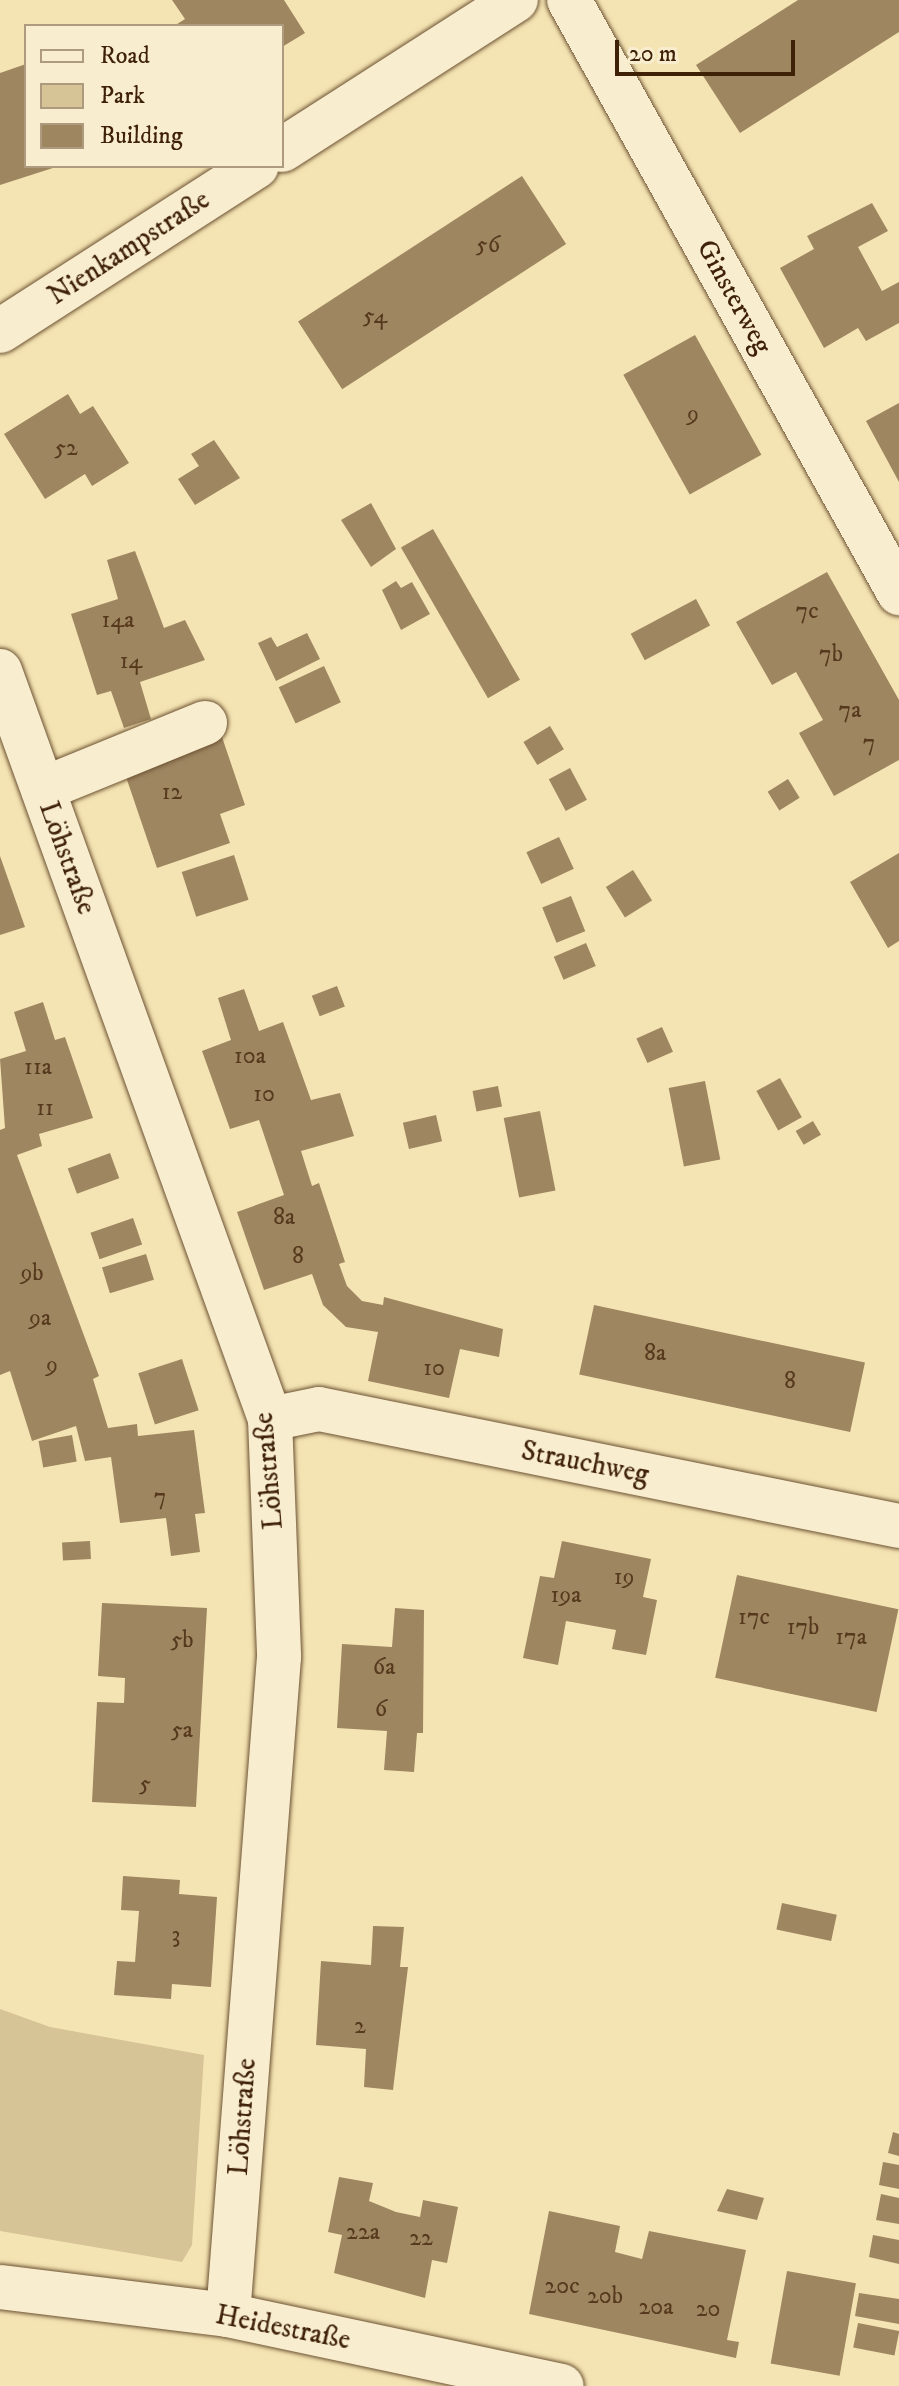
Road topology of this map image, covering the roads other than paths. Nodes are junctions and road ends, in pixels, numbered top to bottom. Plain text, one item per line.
1 (516, 0) edge
2 (569, 0) edge
3 (284, 149) edge
4 (254, 168) edge
5 (0, 331) edge
6 (899, 593) edge
7 (0, 671) edge
8 (205, 723) dead end
9 (43, 789) junction
10 (270, 1419) junction
11 (899, 1526) edge
12 (0, 2287) edge
13 (228, 2315) junction
14 (562, 2386) edge

1 - 3 street
2 - 6 street, Ginsterweg
4 - 5 street, Nienkampstraße
7 - 9 street, Löhstraße
8 - 9 street
9 - 10 street, Löhstraße
10 - 11 street, Strauchweg
10 - 13 street, Löhstraße
12 - 13 street, Heidestraße
13 - 14 street, Heidestraße

